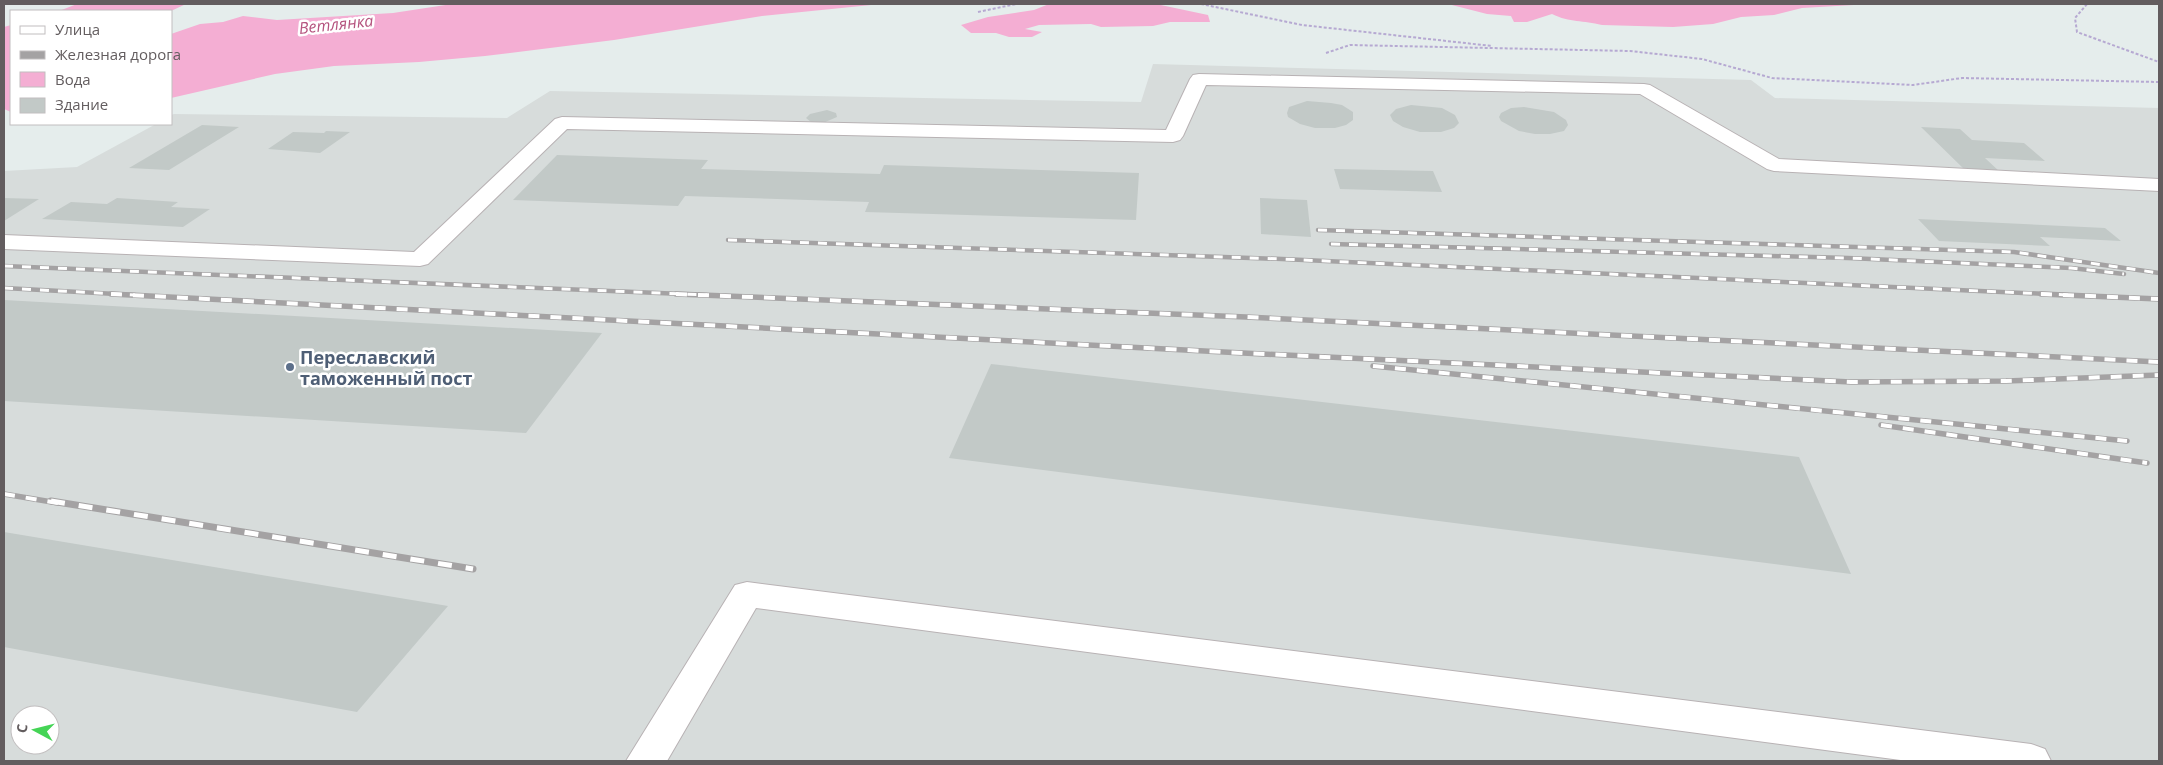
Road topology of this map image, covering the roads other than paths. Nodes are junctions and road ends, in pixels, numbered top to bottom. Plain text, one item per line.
1 (2159, 185) edge
2 (4, 242) edge
3 (646, 761) edge
4 (2031, 761) edge

1 - 2 street
3 - 4 street

